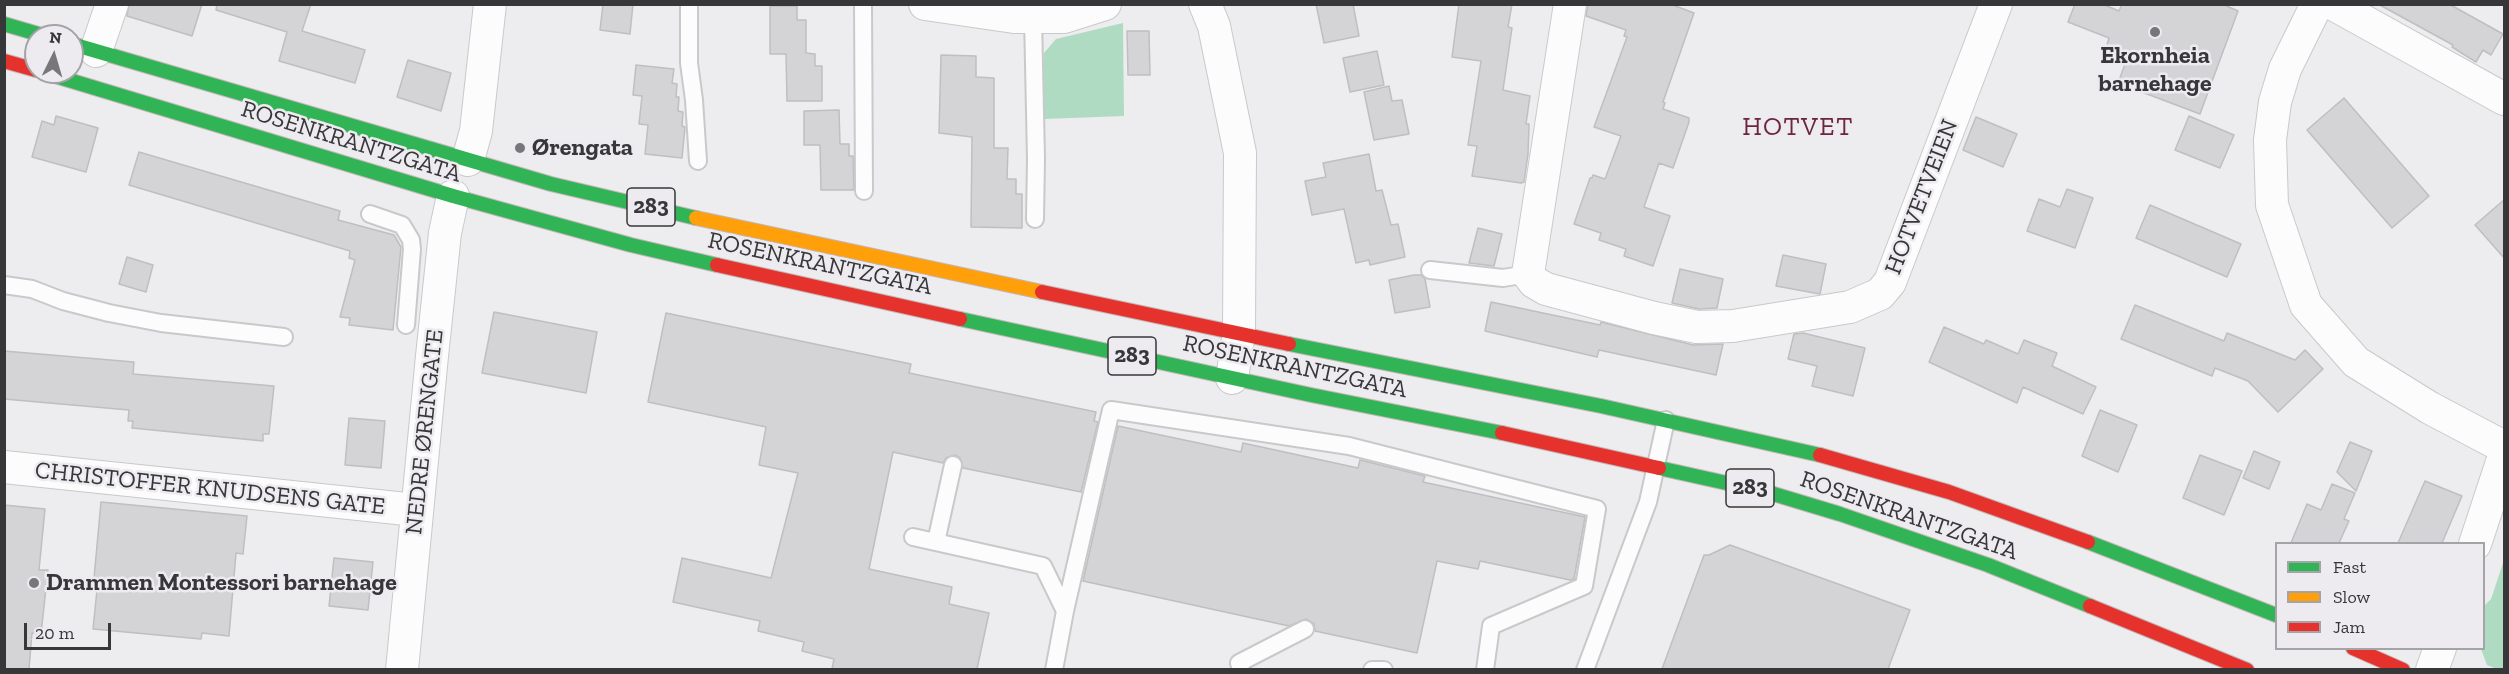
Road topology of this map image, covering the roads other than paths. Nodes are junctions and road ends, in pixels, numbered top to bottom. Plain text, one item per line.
1 (112, 4) edge
2 (490, 4) edge
3 (689, 4) edge
4 (863, 4) edge
5 (925, 4) edge
6 (1105, 4) edge
7 (1205, 4) edge
8 (1570, 4) edge
9 (1996, 4) edge
10 (2318, 4) edge
11 (2333, 4) edge
12 (1033, 17) junction
13 (4, 24) edge
14 (24, 30) edge
15 (84, 48) edge
16 (4, 61) edge
17 (24, 67) edge
18 (82, 84) edge
19 (2505, 99) edge
20 (468, 160) junction
21 (698, 161) dead end
22 (864, 191) dead end
23 (453, 196) junction
24 (370, 214) dead end
25 (1035, 219) dead end
26 (1430, 270) dead end
27 (410, 273) junction
28 (1528, 274) junction
29 (441, 277) junction
30 (4, 285) edge
31 (406, 325) dead end
32 (1239, 333) junction
33 (284, 337) dead end
34 (1232, 378) junction
35 (1666, 420) junction
36 (2505, 447) edge
37 (2505, 456) edge
38 (953, 465) dead end
39 (1657, 466) junction
40 (4, 467) edge
41 (416, 510) junction
42 (913, 537) dead end
43 (936, 542) junction
44 (2475, 542) edge
45 (1065, 611) junction
46 (2275, 614) edge
47 (1305, 629) dead end
48 (2358, 650) edge
49 (2439, 650) edge
50 (402, 669) edge
51 (1054, 669) edge
52 (1241, 669) edge
53 (1372, 669) edge
54 (1384, 669) edge
55 (1485, 669) edge
56 (1585, 669) edge
57 (2247, 669) edge
58 (2403, 669) edge
59 (2432, 669) edge

1 - 15 street
2 - 20 street
3 - 21 lane
4 - 22 lane
5 - 12 street
6 - 12 street
7 - 32 street
8 - 28 street
9 - 28 street, HOTVETVEIEN
10 - 36 street
11 - 19 street
12 - 25 lane
13 - 14 main road
15 - 20 main road, ROSENKRANTZGATA / 283
16 - 17 main road
18 - 23 main road, ROSENKRANTZGATA / 283
20 - 32 main road, ROSENKRANTZGATA / 283
23 - 29 street, NEDRE ØRENGATE
23 - 34 main road, ROSENKRANTZGATA / 283
24 - 27 lane
26 - 28 lane
27 - 29 lane
27 - 31 lane
29 - 41 street, NEDRE ØRENGATE
30 - 33 lane
32 - 34 street
32 - 35 main road, ROSENKRANTZGATA / 283
34 - 39 main road, ROSENKRANTZGATA / 283
35 - 39 lane
35 - 46 main road, ROSENKRANTZGATA / 283
37 - 44 street
38 - 43 lane
39 - 56 lane
39 - 57 main road, ROSENKRANTZGATA / 283
40 - 41 street, CHRISTOFFER KNUDSENS GATE
41 - 50 street, NEDRE ØRENGATE
42 - 43 lane
43 - 45 lane
45 - 51 lane
45 - 55 lane
47 - 52 lane
48 - 58 main road
49 - 59 street
53 - 54 lane

